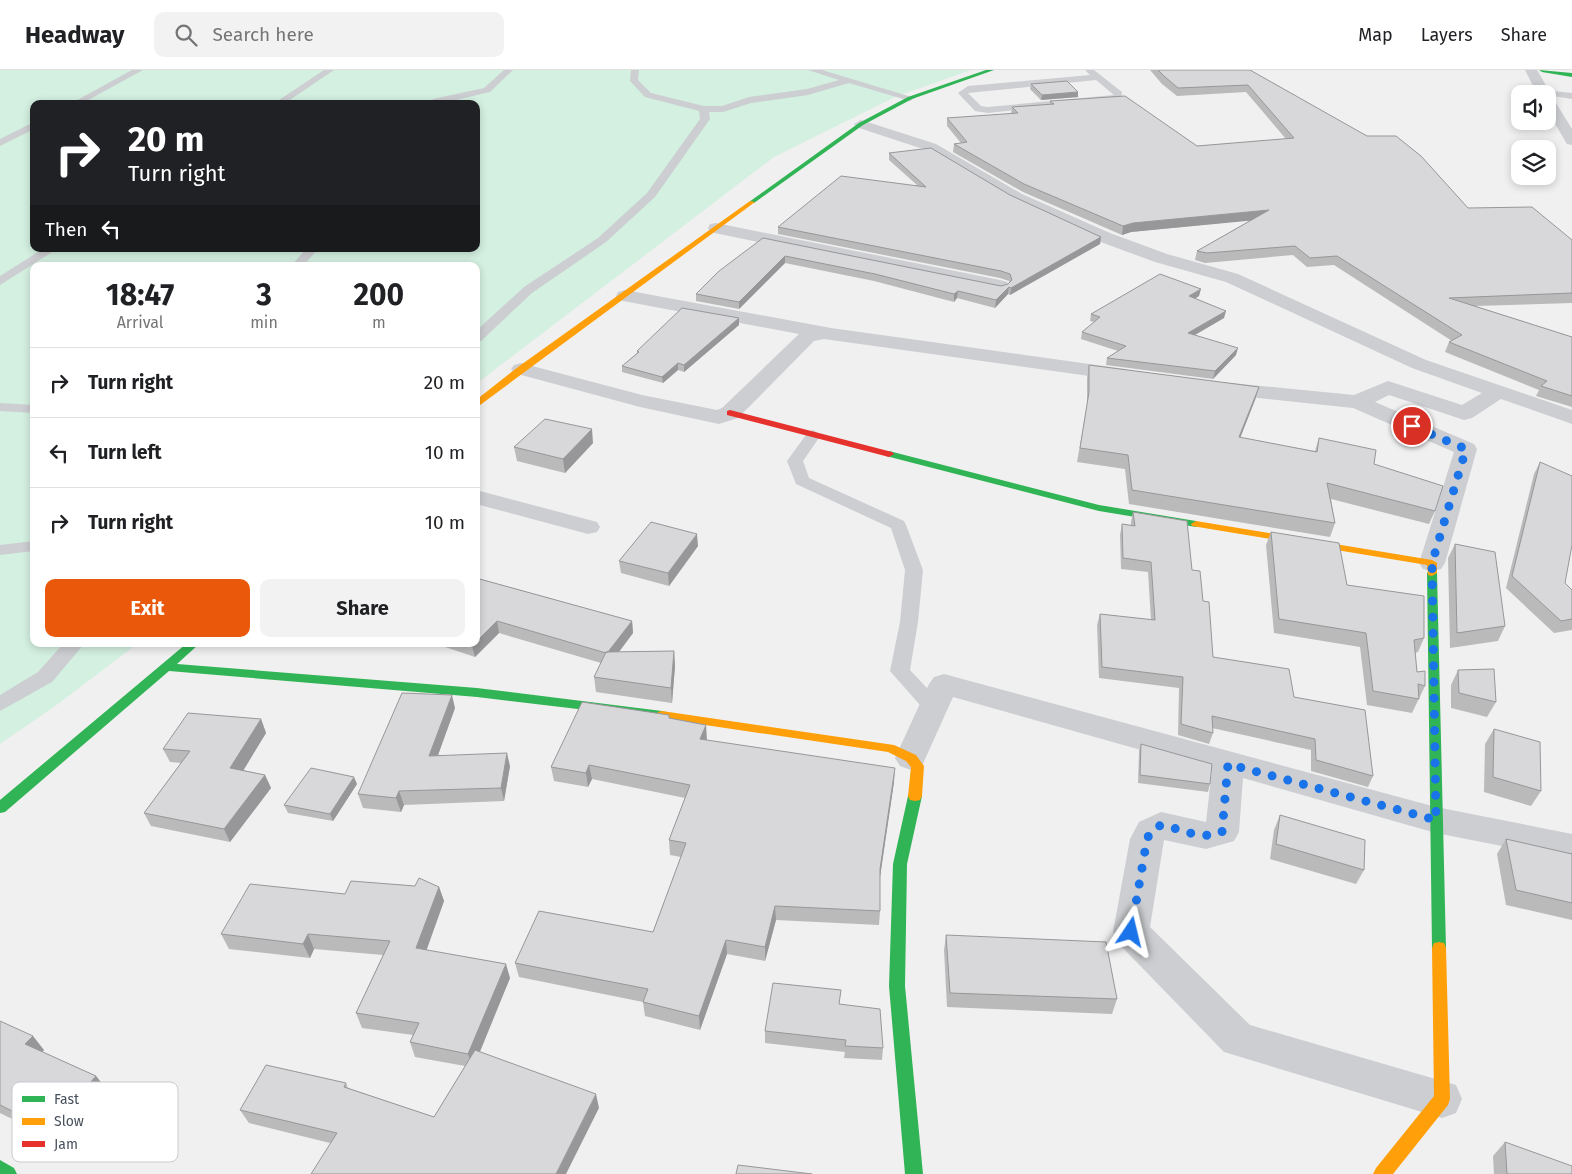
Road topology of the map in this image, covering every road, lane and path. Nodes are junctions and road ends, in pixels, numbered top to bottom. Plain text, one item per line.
1 (139, 70) edge
2 (330, 70) edge
3 (509, 70) edge
4 (635, 70) edge
5 (812, 70) edge
6 (843, 70) edge
7 (991, 70) edge
8 (1531, 70) edge
9 (1542, 70) edge
10 (1092, 74) edge
11 (1572, 75) edge
12 (827, 76) junction
13 (847, 81) junction
14 (946, 85) junction
15 (1539, 85) edge
16 (963, 91) junction
17 (1556, 95) edge
18 (1572, 96) edge
19 (910, 98) junction
20 (82, 100) edge
21 (283, 100) edge
22 (441, 100) edge
23 (704, 109) junction
24 (1556, 114) edge
25 (861, 124) junction
26 (30, 125) edge
27 (30, 126) edge
28 (0, 130) edge
29 (1572, 141) edge
30 (0, 143) edge
31 (716, 228) junction
32 (45, 252) edge
33 (309, 252) edge
34 (301, 262) edge
35 (0, 281) edge
36 (1000, 286) edge
37 (625, 296) junction
38 (480, 334) edge
39 (833, 334) junction
40 (521, 369) junction
41 (1147, 379) edge
42 (1196, 385) edge
43 (1498, 392) junction
44 (480, 402) edge
45 (1357, 402) junction
46 (0, 407) edge
47 (30, 409) edge
48 (730, 413) junction
49 (1572, 418) edge
50 (813, 435) junction
51 (480, 498) edge
52 (588, 527) dead end
53 (30, 546) edge
54 (0, 550) edge
55 (1432, 563) junction
56 (71, 647) edge
57 (191, 647) edge
58 (168, 667) junction
59 (0, 704) edge
60 (934, 708) junction
61 (911, 758) junction
62 (1228, 764) junction
63 (0, 808) edge
64 (1436, 820) junction
65 (1572, 847) edge
66 (1442, 1099) junction
67 (0, 1169) edge
68 (8, 1174) edge
69 (914, 1174) edge
70 (1382, 1174) edge

1 - 20 lane
2 - 21 lane
3 - 22 lane
4 - 23 lane
5 - 12 lane
6 - 12 lane
7 - 14 street
8 - 15 street
9 - 11 street
10 - 16 lane
10 - 16 lane
12 - 13 lane
13 - 19 lane
13 - 23 lane
14 - 16 lane
14 - 19 street
17 - 18 lane
19 - 25 street
23 - 38 lane
24 - 29 street
25 - 31 street
25 - 43 street
26 - 28 lane
27 - 30 lane
31 - 36 street
31 - 37 street
32 - 35 lane
33 - 34 lane
37 - 39 street
37 - 40 street
39 - 41 street
39 - 48 street
40 - 44 street
40 - 48 street
42 - 45 street
43 - 45 street
43 - 49 street
45 - 55 street
46 - 47 lane
48 - 50 street
50 - 55 street
50 - 60 lane
51 - 52 street
53 - 54 lane
55 - 64 street
56 - 59 lane
57 - 58 street
58 - 61 street
58 - 63 street
60 - 61 street
60 - 62 street
61 - 69 street
62 - 64 street
62 - 66 street
64 - 65 street
64 - 66 street
66 - 70 street
67 - 68 street

